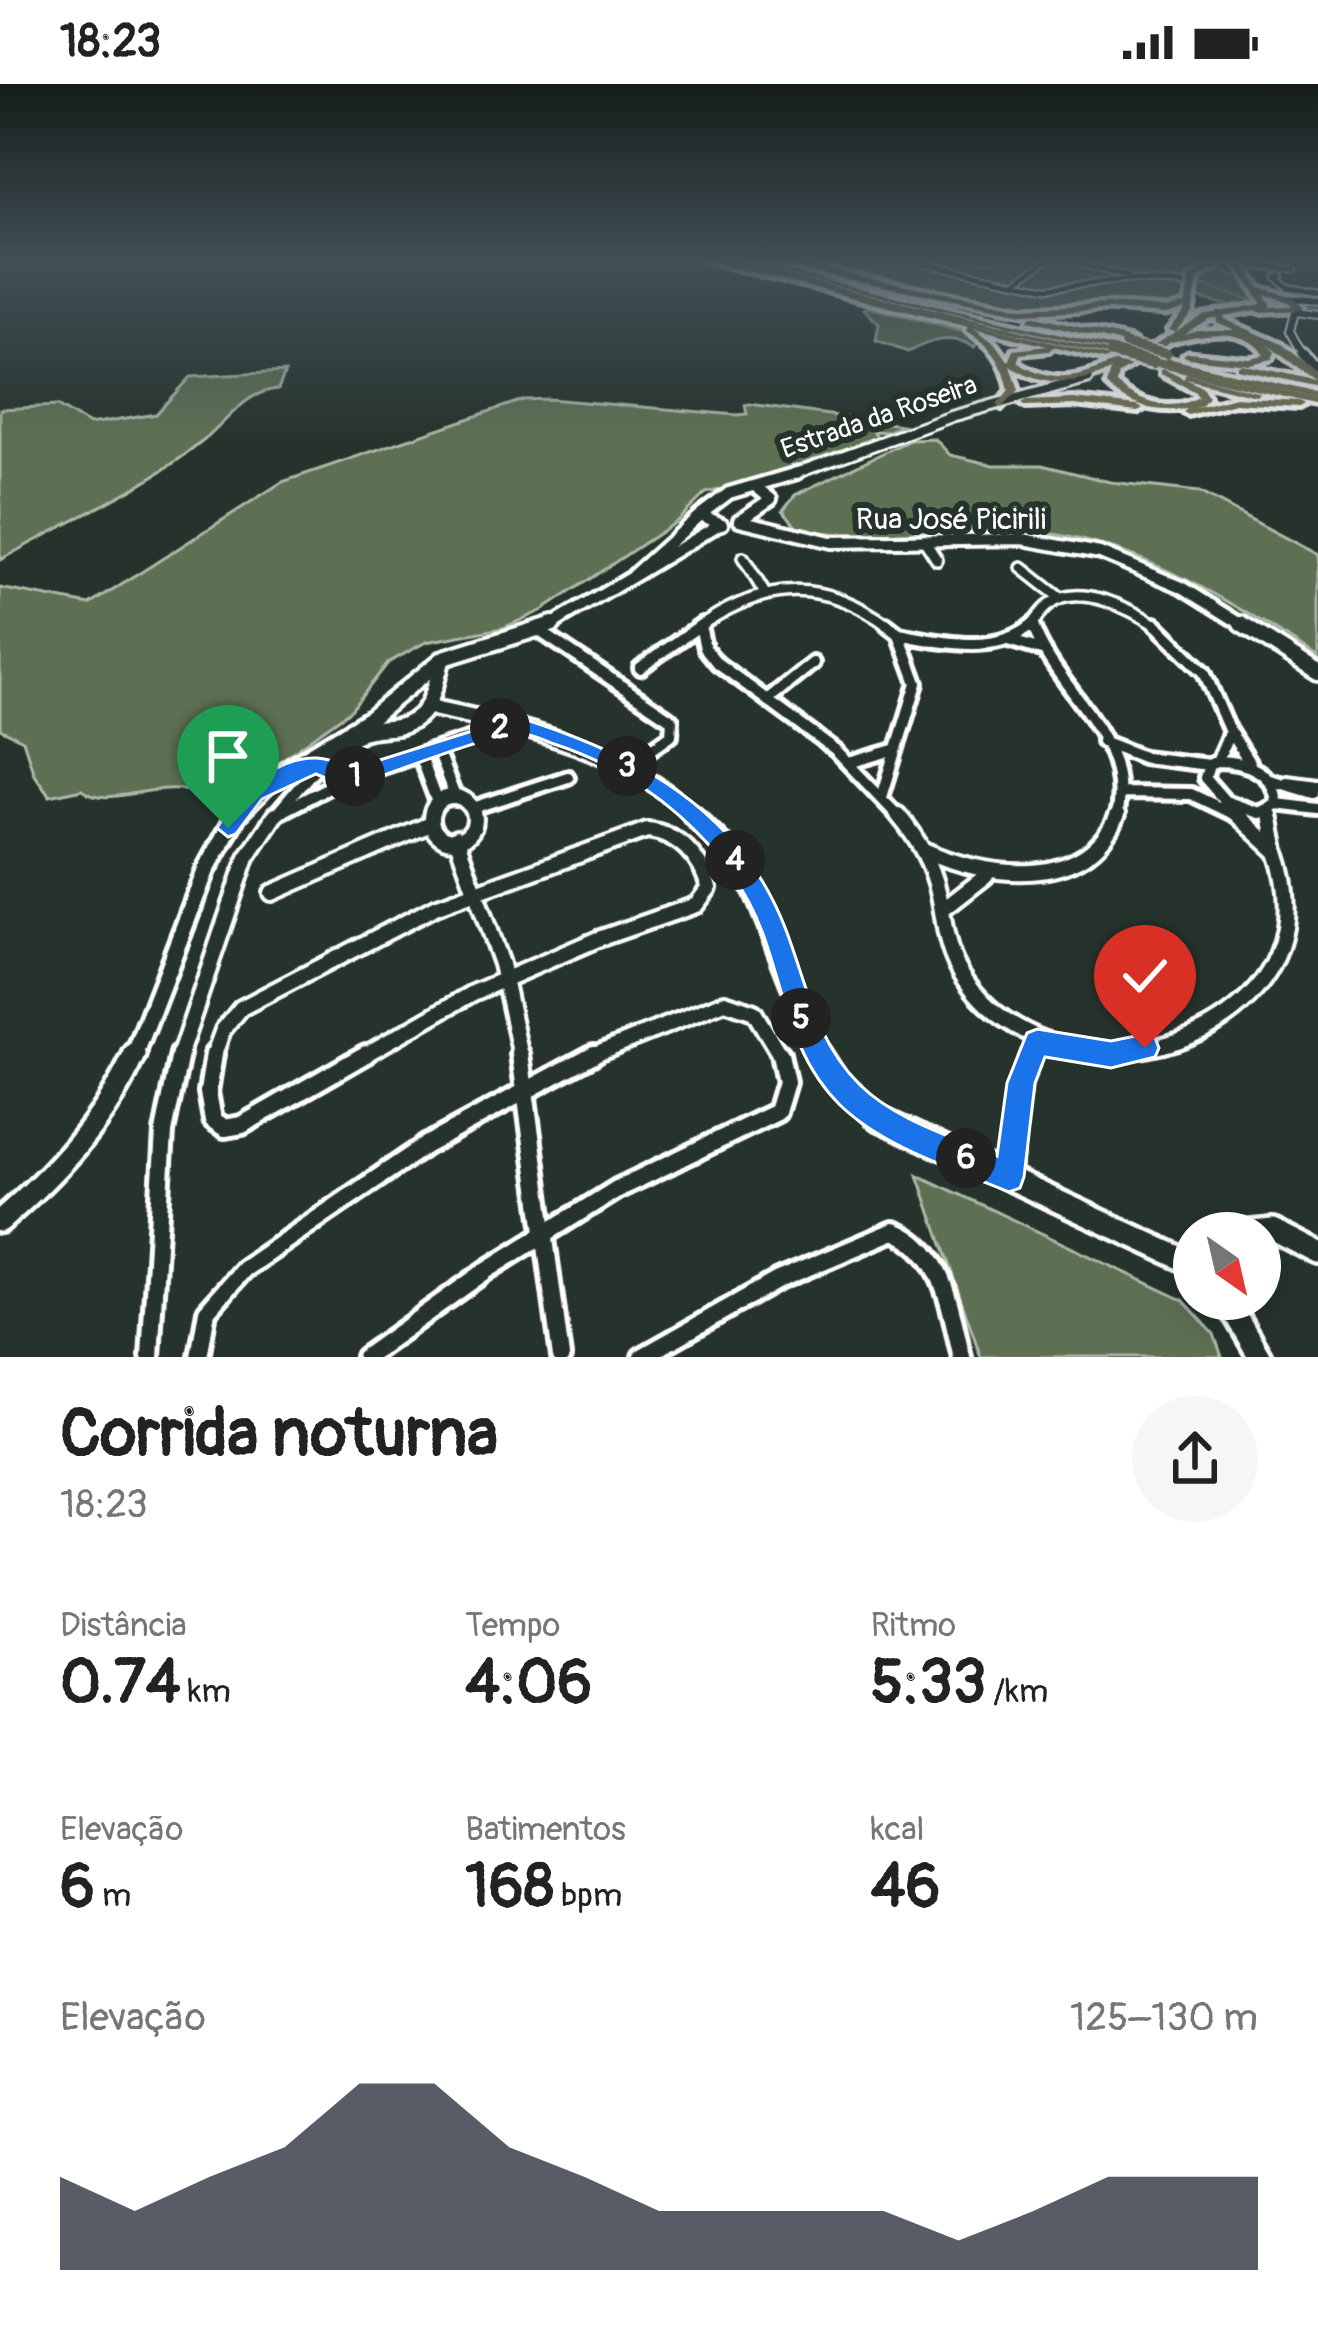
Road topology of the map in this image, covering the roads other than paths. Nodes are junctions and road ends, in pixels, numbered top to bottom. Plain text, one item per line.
1 (940, 319) edge
2 (949, 319) edge
3 (989, 319) edge
4 (991, 319) edge
5 (1002, 319) edge
6 (1009, 319) edge
7 (1084, 319) edge
8 (1149, 319) edge
9 (1183, 319) edge
10 (1210, 319) edge
11 (1220, 319) edge
12 (1293, 319) edge
13 (1118, 347) junction
14 (1092, 353) junction
15 (1162, 355) junction
16 (1188, 355) junction
17 (1115, 373) junction
18 (1088, 379) junction
19 (1318, 390) edge
20 (1026, 404) junction
21 (1299, 404) junction
22 (1002, 405) junction
23 (756, 487) junction
24 (771, 499) junction
25 (760, 510) junction
26 (700, 515) junction
27 (739, 520) junction
28 (720, 524) junction
29 (770, 524) junction
30 (925, 541) junction
31 (743, 558) dead end
32 (937, 560) dead end
33 (1022, 568) dead end
34 (612, 591) junction
35 (764, 592) junction
36 (1060, 598) junction
37 (1033, 626) junction
38 (701, 630) junction
39 (541, 632) junction
40 (899, 634) junction
41 (1007, 640) junction
42 (942, 644) junction
43 (1045, 651) junction
44 (920, 657) junction
45 (444, 658) junction
46 (813, 663) dead end
47 (640, 668) dead end
48 (1318, 673) edge
49 (405, 688) junction
50 (767, 700) junction
51 (430, 701) junction
52 (477, 716) junction
53 (377, 722) junction
54 (517, 724) junction
55 (1230, 732) junction
56 (465, 741) junction
57 (1102, 741) junction
58 (324, 746) junction
59 (894, 750) junction
60 (437, 751) junction
61 (420, 757) junction
62 (849, 763) junction
63 (1213, 763) junction
64 (317, 766) junction
65 (627, 766) junction
66 (1252, 767) junction
67 (354, 776) junction
68 (568, 777) dead end
69 (1277, 781) junction
70 (265, 784) junction
71 (1121, 793) junction
72 (882, 797) junction
73 (1317, 798) edge
74 (456, 799) junction
75 (1225, 801) junction
76 (438, 805) junction
77 (476, 807) junction
78 (1273, 808) junction
79 (273, 817) junction
80 (428, 825) junction
81 (456, 838) junction
82 (923, 850) junction
83 (1277, 851) junction
84 (989, 875) junction
85 (479, 889) junction
86 (272, 893) dead end
87 (945, 908) junction
88 (506, 978) junction
89 (1037, 1042) junction
90 (528, 1085) junction
91 (1009, 1177) junction
92 (0, 1221) edge
93 (543, 1233) junction
94 (1281, 1233) edge
95 (1312, 1244) edge
96 (1173, 1254) edge
97 (1237, 1320) edge
98 (1253, 1352) edge
99 (149, 1357) edge
100 (199, 1357) edge
101 (365, 1357) edge
102 (561, 1357) edge
103 (642, 1357) edge
104 (962, 1357) edge

1 - 22 main road
2 - 14 main road
3 - 13 highway
4 - 13 highway
5 - 13 highway
6 - 13 highway
7 - 13 highway
8 - 15 highway
9 - 15 main road
10 - 15 main road
11 - 19 highway
12 - 19 street
13 - 14 main road
13 - 15 highway, bridge
13 - 15 highway, bridge
14 - 18 main road
15 - 16 highway
15 - 16 highway
15 - 17 main road
15 - 17 main road
15 - 18 main road
15 - 19 highway
15 - 21 main road
16 - 19 highway
17 - 20 street, Estrada da Roseira
18 - 22 street, Estrada da Roseira
19 - 21 main road
20 - 21 main road
20 - 24 street, Estrada da Roseira
22 - 23 street, Estrada da Roseira
23 - 24 street, Estrada da Roseira
23 - 26 street, Estrada da Roseira
24 - 25 street, Estrada da Roseira
25 - 27 street, Estrada da Roseira
25 - 29 street
26 - 28 street
26 - 34 street, Estrada da Roseira
27 - 28 street, Estrada da Roseira
27 - 29 street, Rua José Picirili
28 - 34 street, Estrada da Roseira
29 - 30 street, Rua José Picirili
30 - 32 street
30 - 48 street, Rua José Picirili
31 - 35 street
33 - 36 street
34 - 39 street, Estrada da Roseira
35 - 38 street
35 - 40 street
36 - 37 street
36 - 55 street
37 - 41 street
37 - 43 street
38 - 47 street
38 - 50 street
39 - 45 street, Estrada da Roseira
39 - 65 street
40 - 42 street
40 - 44 street
41 - 42 street
41 - 43 street
42 - 44 street
43 - 57 street
44 - 59 street
45 - 49 street, Estrada da Roseira
45 - 51 street
46 - 50 street
49 - 51 street
49 - 53 street, Estrada da Roseira
50 - 62 street
51 - 52 street
51 - 53 street, Estrada da Roseira
52 - 54 street
52 - 56 street
53 - 58 street, Estrada da Roseira
53 - 64 street, Estrada da Roseira
54 - 56 street
54 - 65 street
55 - 63 street
55 - 66 street
56 - 60 street
57 - 63 street
57 - 71 street
58 - 64 street
58 - 70 street, Estrada da Roseira
59 - 62 street
59 - 72 street
60 - 61 street
60 - 74 street
61 - 67 street
61 - 76 street
62 - 72 street
63 - 66 street
63 - 75 street
64 - 67 street
64 - 70 street, Estrada da Roseira
64 - 79 street
65 - 91 street
66 - 69 street
67 - 79 street
68 - 77 street
69 - 73 street
69 - 78 street
70 - 92 street, Estrada da Roseira
71 - 75 street
71 - 84 street
72 - 82 street
73 - 78 street
74 - 76 street
74 - 77 street
75 - 78 street
75 - 83 street
76 - 80 street
77 - 81 street
78 - 83 street
79 - 99 street
80 - 81 street
80 - 86 street
81 - 85 street
82 - 84 street
82 - 87 street
83 - 89 street
84 - 87 street
85 - 88 street
85 - 88 street
85 - 88 street
87 - 89 street
88 - 90 street
89 - 91 street
90 - 93 street
90 - 93 street
90 - 100 street
91 - 96 street
93 - 101 street
93 - 102 street
94 - 95 street
97 - 98 street
103 - 104 street

